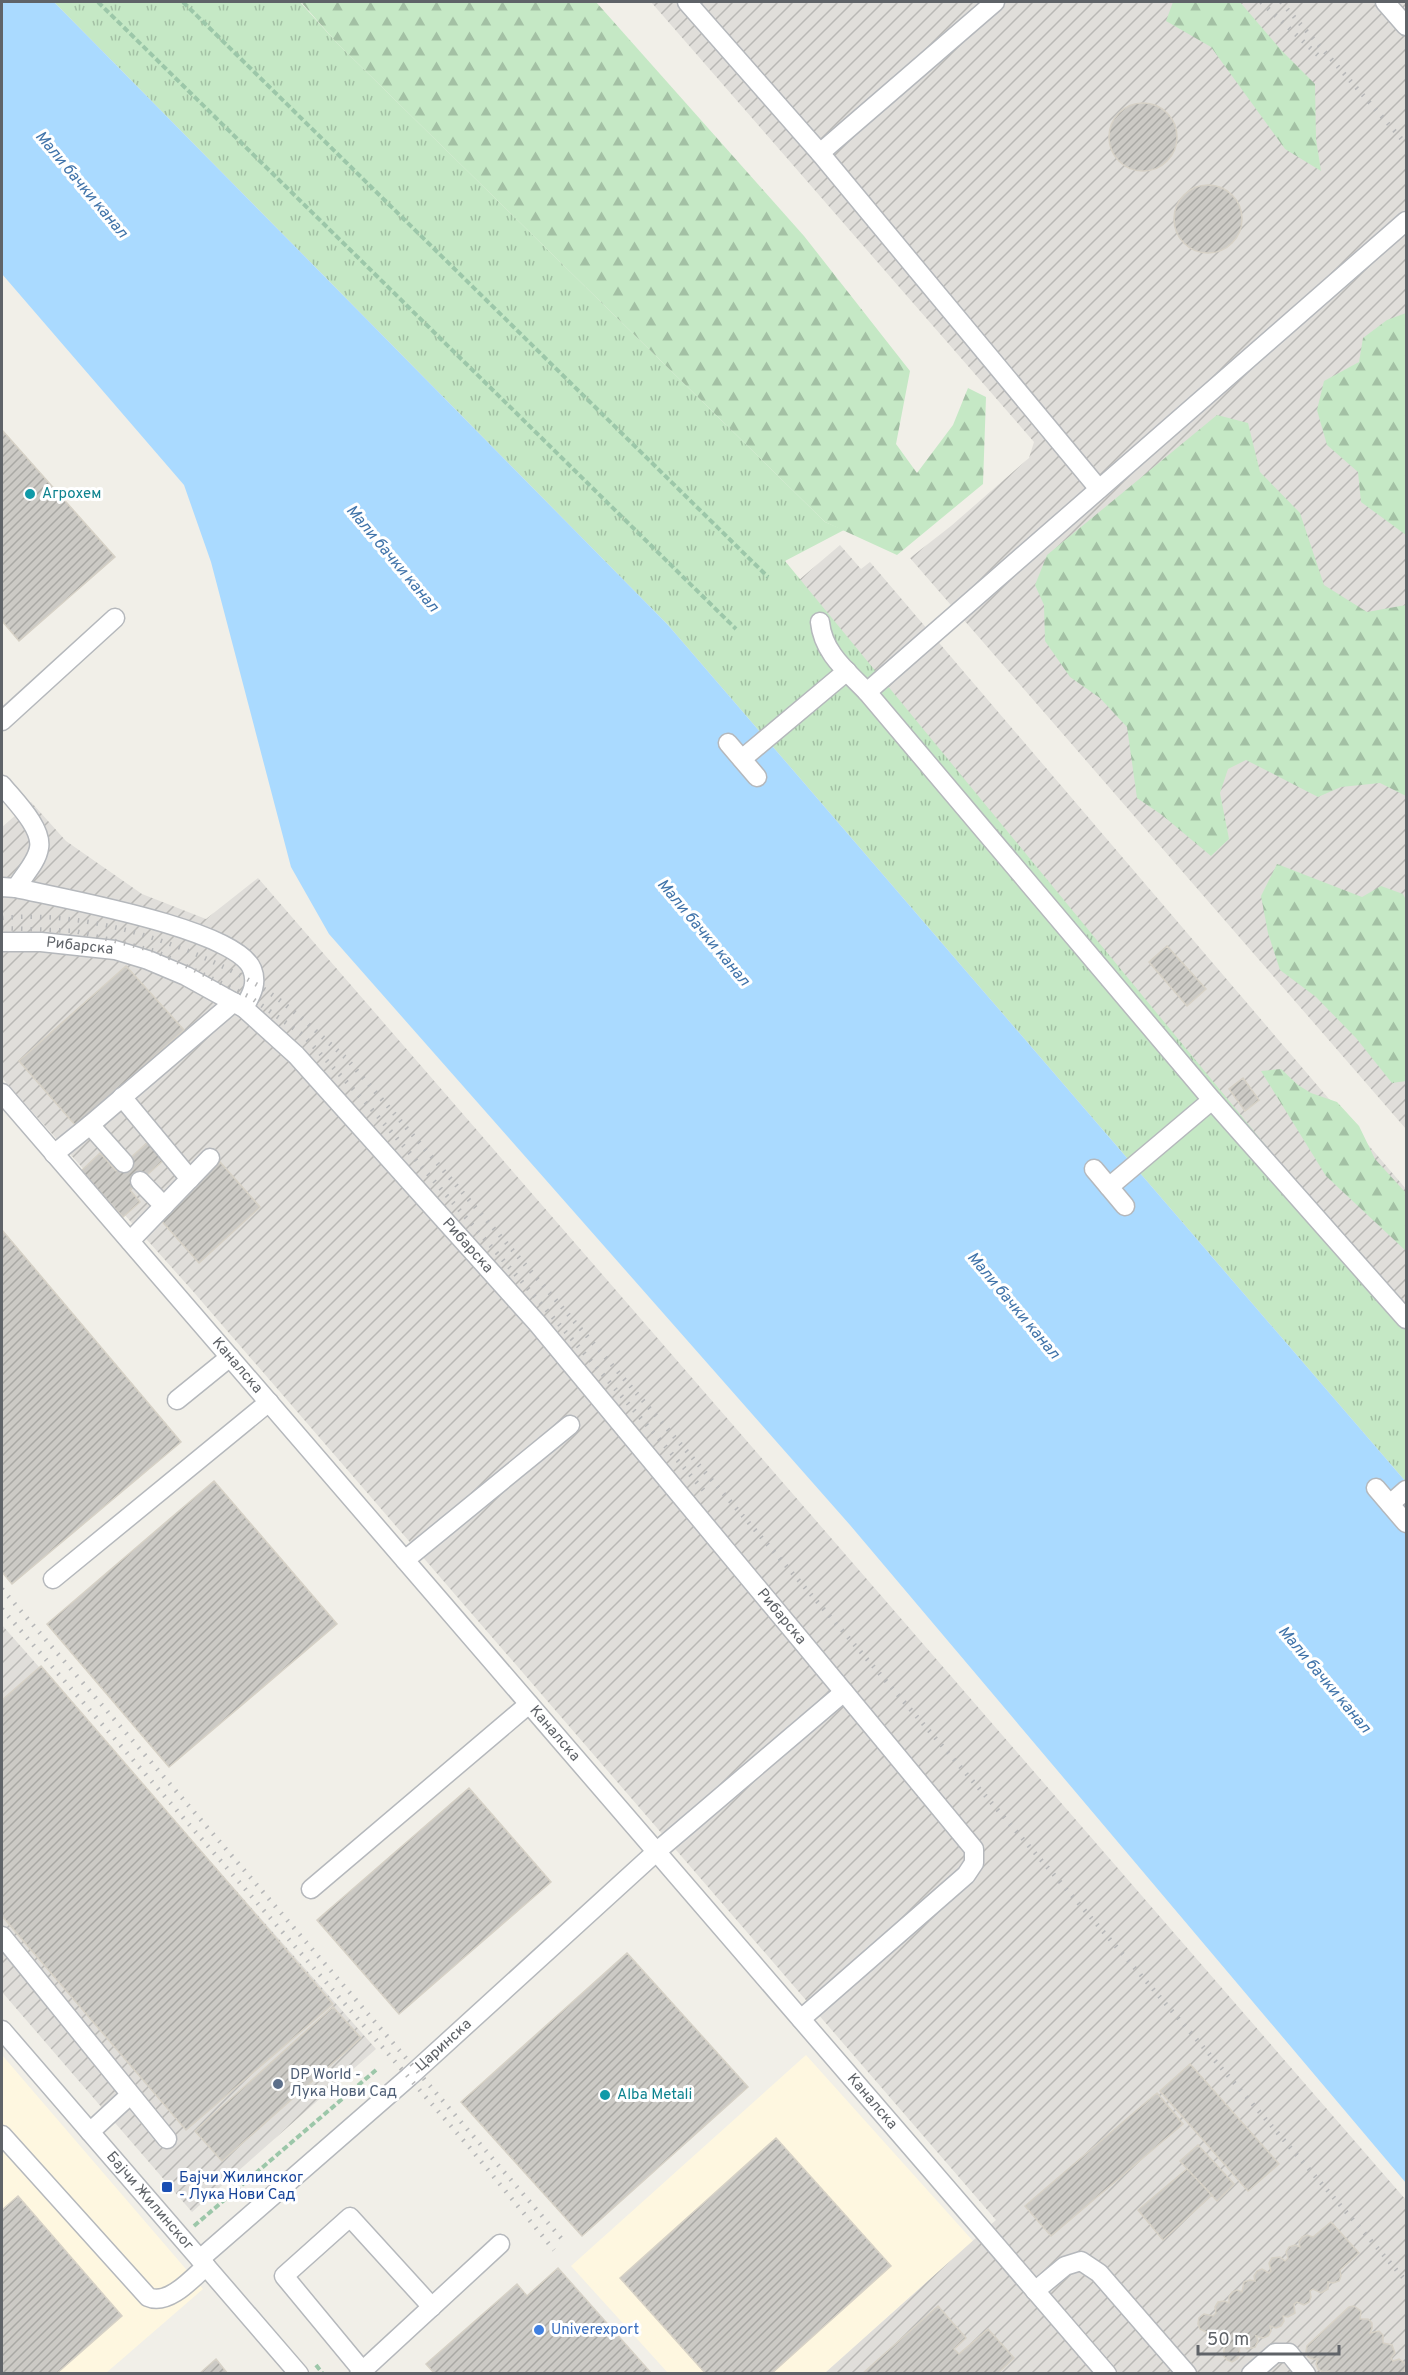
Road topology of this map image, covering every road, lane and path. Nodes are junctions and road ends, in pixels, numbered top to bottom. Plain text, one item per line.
1 (98, 2) edge
2 (183, 2) edge
3 (687, 2) edge
4 (995, 2) edge
5 (1386, 2) edge
6 (1407, 26) edge
7 (820, 153) junction
8 (1407, 221) edge
9 (1099, 489) junction
10 (768, 577) dead end
11 (115, 618) dead end
12 (820, 622) dead end
13 (736, 629) dead end
14 (848, 671) junction
15 (867, 692) junction
16 (2, 721) edge
17 (728, 743) dead end
18 (742, 759) junction
19 (757, 777) dead end
20 (2, 785) edge
21 (9, 888) edge
22 (2, 942) edge
23 (239, 1005) junction
24 (2, 1093) edge
25 (122, 1097) junction
26 (1212, 1100) junction
27 (90, 1125) junction
28 (54, 1154) junction
29 (210, 1158) dead end
30 (124, 1163) dead end
31 (1094, 1169) dead end
32 (190, 1179) junction
33 (140, 1181) dead end
34 (1109, 1187) junction
35 (164, 1206) junction
36 (1125, 1206) dead end
37 (130, 1241) junction
38 (1407, 1319) edge
39 (230, 1357) junction
40 (177, 1400) dead end
41 (269, 1402) junction
42 (570, 1425) dead end
43 (1376, 1488) dead end
44 (1407, 1490) edge
45 (1390, 1504) junction
46 (1406, 1523) edge
47 (405, 1560) junction
48 (52, 1579) dead end
49 (844, 1692) junction
50 (529, 1704) junction
51 (656, 1852) junction
52 (311, 1889) dead end
53 (2, 1936) edge
54 (801, 2019) junction
55 (2, 2030) edge
56 (376, 2070) dead end
57 (130, 2096) junction
58 (90, 2132) junction
59 (2, 2135) edge
60 (167, 2139) dead end
61 (193, 2226) dead end
62 (500, 2244) dead end
63 (203, 2263) junction
64 (1035, 2291) junction
65 (432, 2307) junction
66 (362, 2372) edge
67 (299, 2373) edge
68 (1105, 2373) edge
69 (1187, 2373) edge
70 (1251, 2373) edge
71 (1306, 2373) edge

1 - 13 path
2 - 10 path
3 - 7 street
4 - 7 street
5 - 6 street
7 - 9 street
8 - 9 street
9 - 15 street
11 - 16 street
12 - 14 street
14 - 15 street
14 - 18 street
15 - 26 street
17 - 18 street
18 - 19 street
20 - 21 street
21 - 23 street
22 - 23 street, Рибарска
23 - 25 street
23 - 49 street, Рибарска
24 - 28 street, Каналска
25 - 27 street
25 - 32 street
26 - 34 street
26 - 38 street
27 - 28 street
27 - 30 street
28 - 37 street, Каналска
29 - 32 street
31 - 34 street
32 - 35 street
33 - 35 street
34 - 36 street
35 - 37 street
37 - 39 street, Каналска
39 - 40 street
39 - 41 street, Каналска
41 - 47 street, Каналска
41 - 48 street
42 - 47 street
43 - 45 street
44 - 45 street
45 - 46 street
47 - 50 street, Каналска
49 - 51 street, Царинска
49 - 54 street, Рибарска
50 - 51 street, Каналска
50 - 52 street
51 - 54 street, Каналска
51 - 63 street, Царинска
53 - 57 street
54 - 64 street, Каналска
55 - 58 street, Бајчи Жилинског
56 - 61 path
57 - 58 street
57 - 60 street
58 - 63 street, Бајчи Жилинског
59 - 63 street, Царинска
62 - 65 street
63 - 67 street, Бајчи Жилинског
64 - 68 street, Каналска
64 - 69 street
65 - 66 street
65 - 66 street
70 - 71 street

